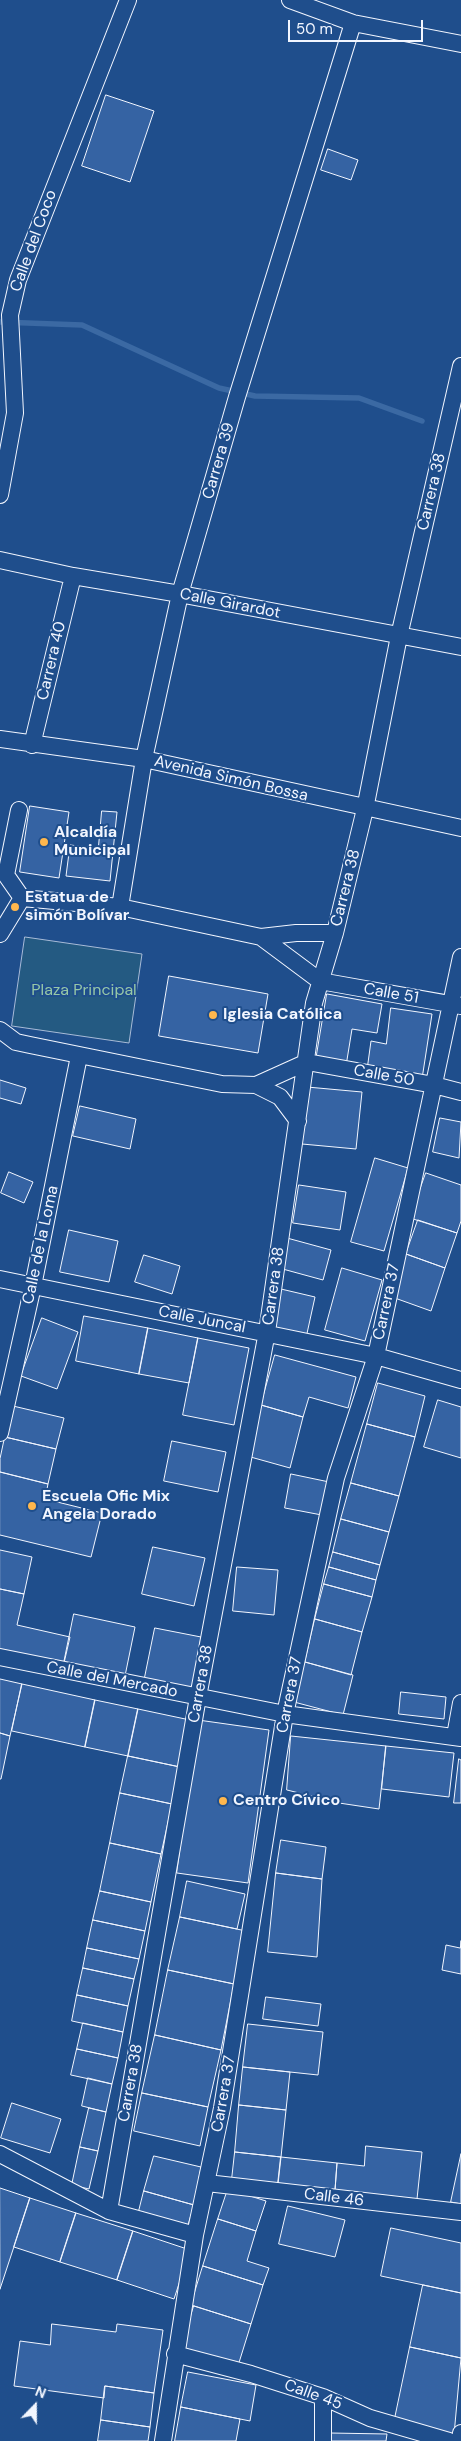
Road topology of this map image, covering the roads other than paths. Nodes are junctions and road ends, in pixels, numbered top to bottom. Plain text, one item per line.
1 (128, 0) edge
2 (290, 0) edge
3 (353, 23) junction
4 (461, 44) edge
5 (461, 366) edge
6 (0, 495) edge
7 (0, 560) edge
8 (73, 576) junction
9 (180, 594) junction
10 (399, 636) junction
11 (461, 647) edge
12 (0, 739) edge
13 (32, 745) junction
14 (144, 759) junction
15 (365, 809) junction
16 (19, 810) dead end
17 (461, 828) edge
18 (22, 898) junction
19 (120, 907) junction
20 (335, 933) junction
21 (0, 934) edge
22 (261, 937) junction
23 (461, 957) edge
24 (320, 981) junction
25 (456, 1006) edge
26 (0, 1030) edge
27 (79, 1056) junction
28 (307, 1062) junction
29 (256, 1085) junction
30 (434, 1085) junction
31 (461, 1092) edge
32 (298, 1121) junction
33 (0, 1279) edge
34 (33, 1286) junction
35 (267, 1332) junction
36 (376, 1356) junction
37 (461, 1380) edge
38 (0, 1432) edge
39 (0, 1658) edge
40 (198, 1696) junction
41 (461, 1703) edge
42 (285, 1714) junction
43 (458, 1737) edge
44 (0, 2154) edge
45 (207, 2183) junction
46 (109, 2211) junction
47 (461, 2212) edge
48 (195, 2234) junction
49 (176, 2354) junction
50 (323, 2397) junction
51 (461, 2433) edge
52 (163, 2441) edge
53 (323, 2441) edge
54 (449, 2441) edge
55 (460, 2441) edge

1 - 6 street, Calle del Coco
2 - 3 street
3 - 4 street
3 - 9 street, Carrera 39
5 - 10 street, Carrera 38
7 - 8 street, Calle Girardot
8 - 9 street, Calle Girardot
8 - 13 street, Carrera 40
9 - 10 street, Calle Girardot
9 - 14 street, Carrera 39
10 - 11 street, Calle Girardot
10 - 15 street, Carrera 38
12 - 13 street, Avenida Simón Bossa
13 - 14 street, Avenida Simón Bossa
14 - 15 street, Avenida Simón Bossa
14 - 19 street, Carrera 39
15 - 17 street, Avenida Simón Bossa
15 - 20 street, Carrera 38
16 - 18 street
18 - 19 street
18 - 21 street
19 - 22 street
20 - 22 street
20 - 24 street, Carrera 38
22 - 24 street
23 - 25 street, Carrera 37
24 - 25 street, Calle 51
24 - 28 street, Carrera 38
25 - 30 street, Carrera 37
26 - 27 street
27 - 29 street
27 - 34 street, Calle de la Loma
28 - 29 street
28 - 30 street, Calle 50
28 - 32 street, Carrera 38
29 - 32 street
30 - 31 street, Calle 50
30 - 36 street, Carrera 37
32 - 35 street, Carrera 38
33 - 34 street, Calle Juncal
34 - 35 street, Calle Juncal
34 - 38 street, Calle de la Loma
35 - 36 street, Calle Juncal
35 - 40 street, Carrera 38
36 - 37 street, Calle Juncal
36 - 42 street, Carrera 37
39 - 40 street, Calle del Mercado
40 - 42 street, Calle del Mercado
40 - 46 street, Carrera 38
41 - 43 street
42 - 43 street, Calle del Mercado
42 - 45 street, Carrera 37
44 - 46 street
45 - 47 street, Calle 46
45 - 48 street, Carrera 37
46 - 48 street
48 - 49 street, Carrera 37
49 - 50 street, Calle 45
49 - 52 street, Carrera 37
50 - 53 street
50 - 54 street, Calle 45
51 - 55 street

